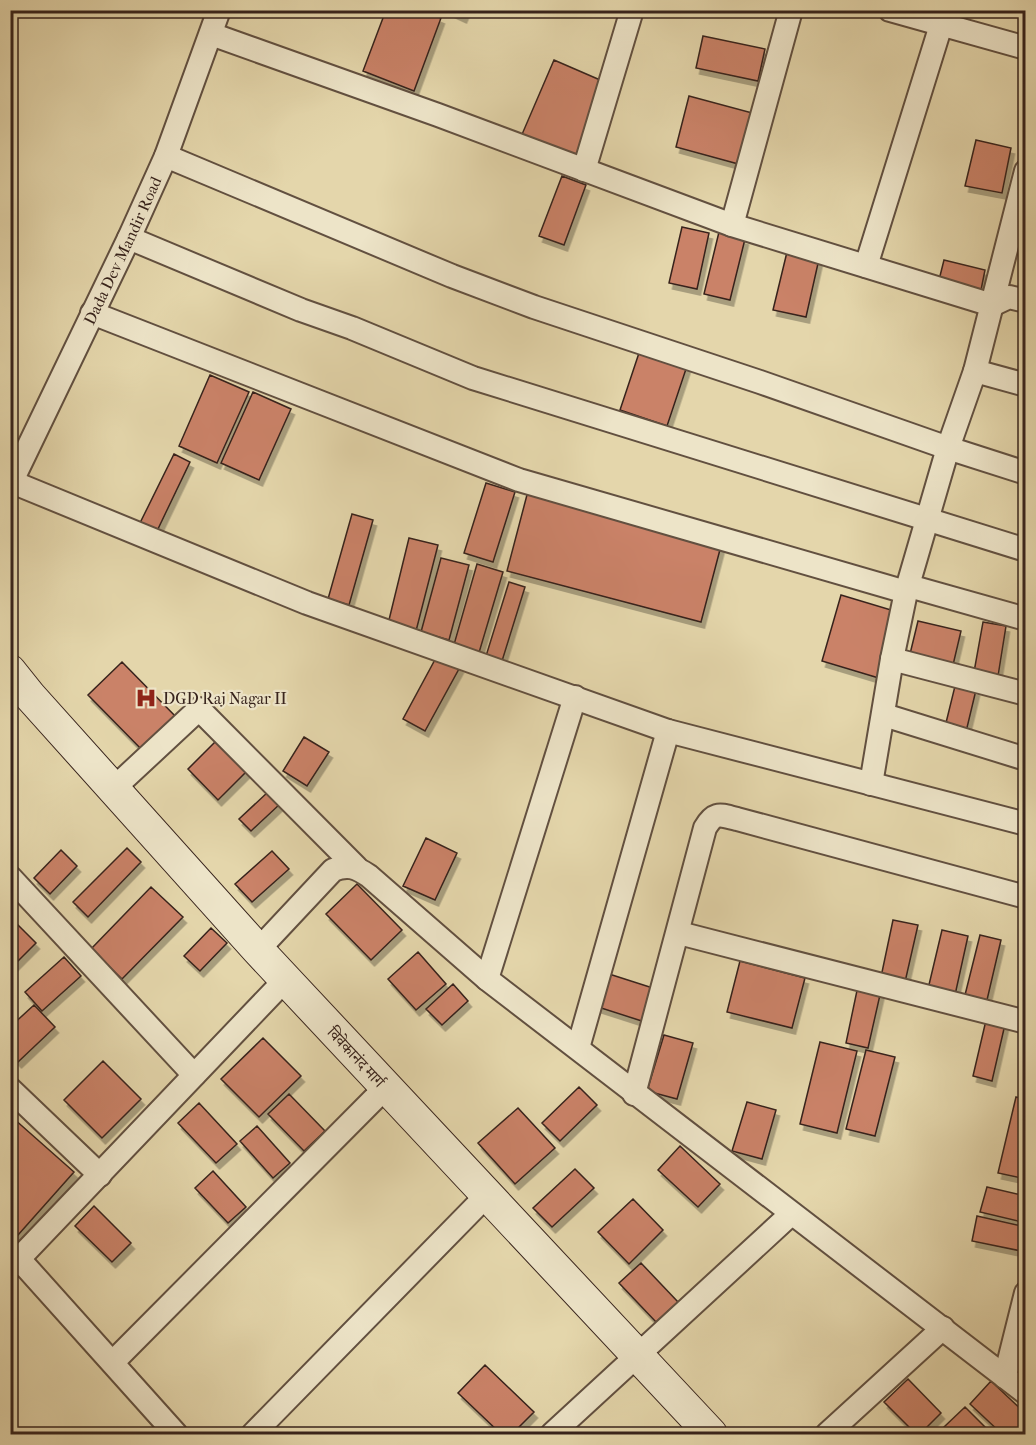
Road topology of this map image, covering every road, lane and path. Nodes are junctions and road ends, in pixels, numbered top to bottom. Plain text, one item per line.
1 (219, 10) edge
2 (632, 10) edge
3 (791, 10) edge
4 (890, 10) edge
5 (941, 24) junction
6 (211, 34) junction
7 (1026, 48) edge
8 (166, 156) junction
9 (584, 170) junction
10 (1026, 171) edge
11 (732, 225) junction
12 (129, 238) junction
13 (866, 266) junction
14 (1026, 300) edge
15 (992, 304) junction
16 (92, 313) junction
17 (975, 371) junction
18 (1026, 385) edge
19 (948, 448) junction
20 (1026, 473) edge
21 (11, 484) edge
22 (927, 519) junction
23 (1026, 550) edge
24 (908, 589) junction
25 (1026, 619) edge
26 (892, 659) junction
27 (10, 671) edge
28 (1026, 694) edge
29 (575, 697) junction
30 (884, 715) junction
31 (668, 731) junction
32 (1026, 759) edge
33 (871, 784) junction
34 (113, 789) junction
35 (1026, 824) edge
36 (356, 867) junction
37 (10, 877) edge
38 (1026, 897) edge
39 (679, 933) junction
40 (258, 950) junction
41 (487, 979) junction
42 (285, 980) junction
43 (1026, 1022) edge
44 (579, 1048) junction
45 (194, 1075) junction
46 (385, 1088) junction
47 (10, 1089) edge
48 (634, 1094) junction
49 (100, 1175) junction
50 (487, 1195) junction
51 (791, 1214) junction
52 (15, 1264) edge
53 (1026, 1293) edge
54 (944, 1328) junction
55 (637, 1355) junction
56 (113, 1362) junction
57 (1005, 1377) junction
58 (1026, 1393) edge
59 (176, 1434) edge
60 (252, 1434) edge
61 (552, 1434) edge
62 (711, 1434) edge
63 (827, 1434) edge

1 - 6 street, Dada Dev Mandir Road
2 - 9 street
3 - 11 street
4 - 5 street
5 - 7 street
5 - 13 street
6 - 8 street, Dada Dev Mandir Road
6 - 9 street
8 - 12 street, Dada Dev Mandir Road
8 - 19 street
9 - 11 street
10 - 15 street
11 - 13 street
12 - 16 street, Dada Dev Mandir Road
12 - 22 street
13 - 15 street
14 - 15 street
15 - 17 street
16 - 21 street, Dada Dev Mandir Road
16 - 24 street
17 - 18 street
17 - 19 street
19 - 20 street
19 - 22 street
21 - 29 street
22 - 23 street
22 - 24 street
24 - 25 street
24 - 26 street
26 - 28 street
26 - 30 street
27 - 34 street, विवेकानंद मार्ग
29 - 31 street
29 - 41 street
30 - 32 street
30 - 33 street
31 - 33 street
31 - 44 street
33 - 35 street
34 - 36 street
34 - 40 street, विवेकानंद मार्ग
36 - 40 street
36 - 41 street
37 - 45 street
38 - 39 street
39 - 43 street
39 - 48 street
40 - 42 street, विवेकानंद मार्ग
41 - 44 street
42 - 45 street
42 - 46 street, विवेकानंद मार्ग
44 - 48 street
45 - 49 street
46 - 50 street, विवेकानंद मार्ग
46 - 56 street
47 - 49 street
48 - 51 street
49 - 52 street
50 - 55 street, विवेकानंद मार्ग
50 - 60 street
51 - 54 street
51 - 55 street
52 - 56 street
53 - 57 street
54 - 57 street
54 - 63 street
55 - 61 street
55 - 62 street, विवेकानंद मार्ग
56 - 59 street
57 - 58 street

